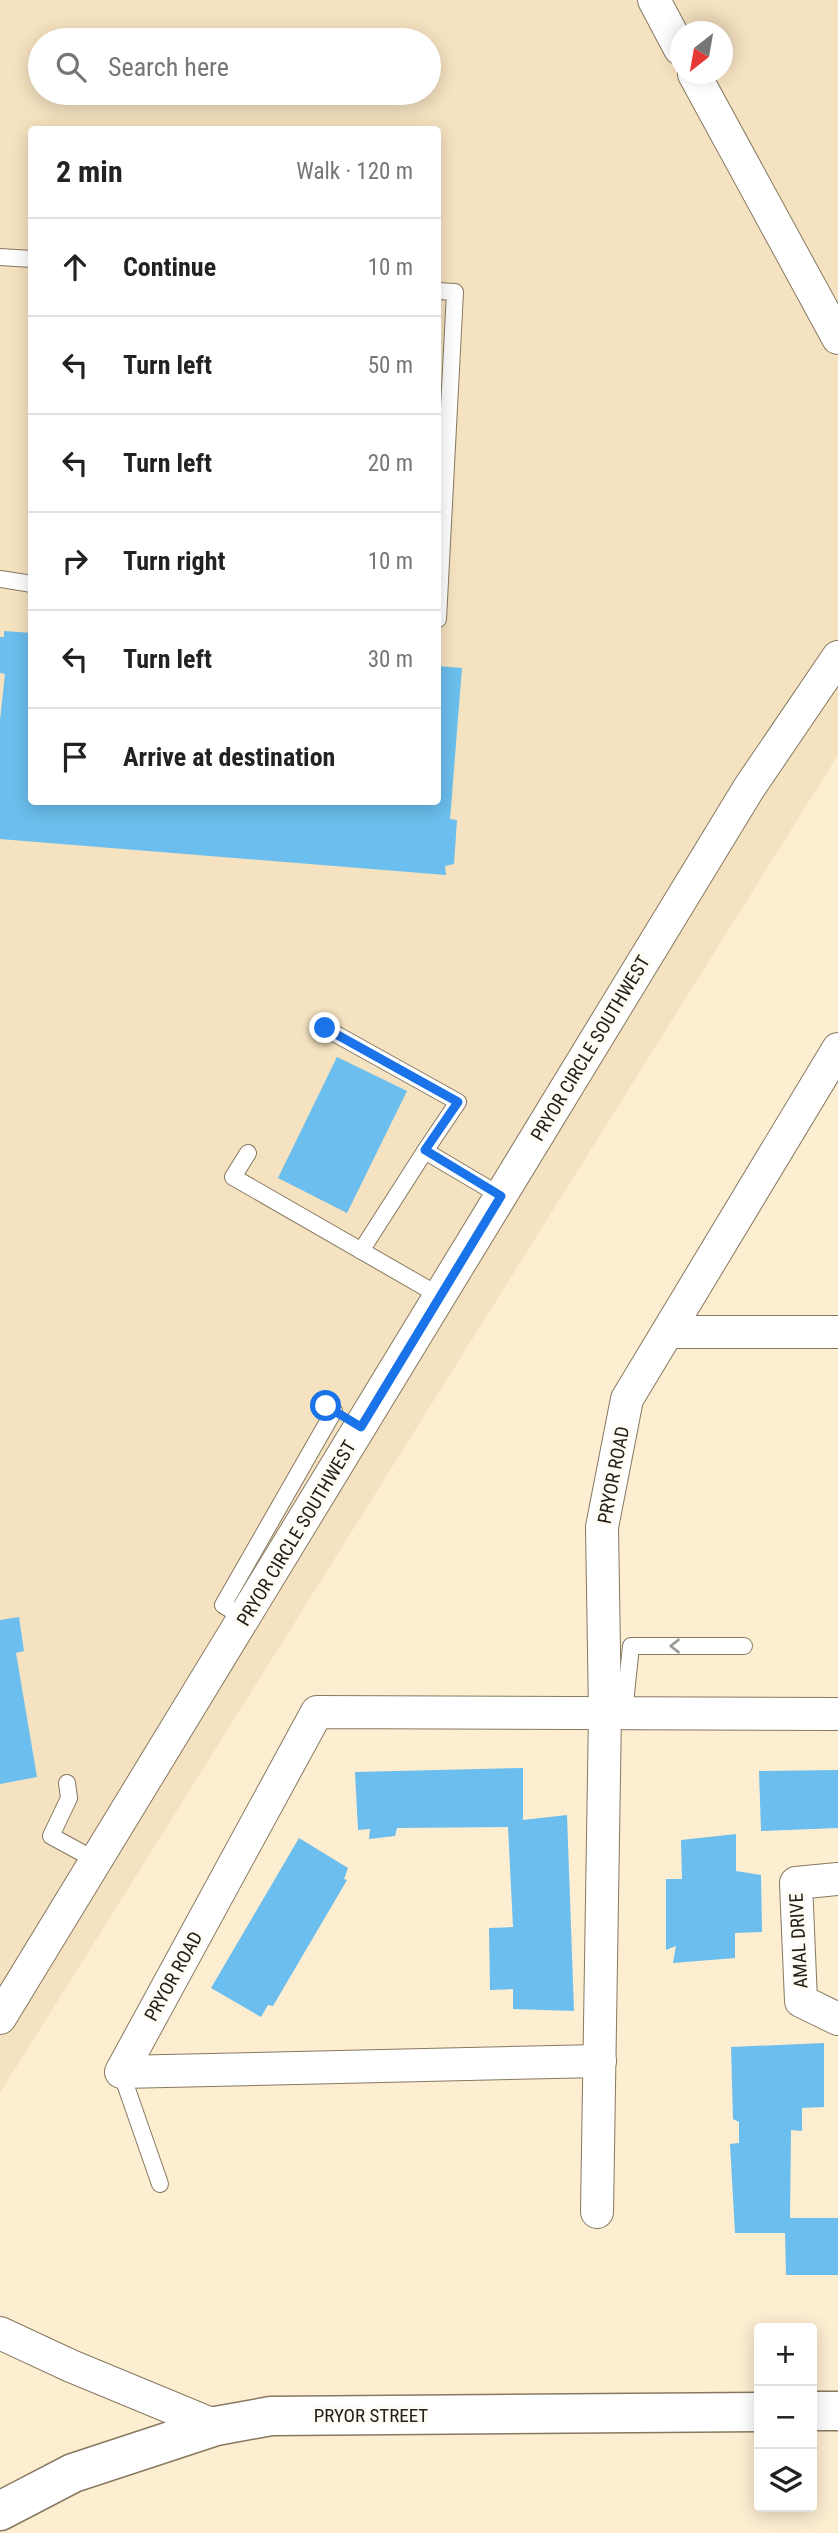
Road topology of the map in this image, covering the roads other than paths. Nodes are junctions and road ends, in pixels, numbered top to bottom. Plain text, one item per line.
1 (654, 0) edge
2 (670, 29) edge
3 (699, 84) edge
4 (0, 257) edge
5 (28, 259) edge
6 (441, 291) edge
7 (838, 338) edge
8 (441, 561) edge
9 (0, 579) edge
10 (28, 583) edge
11 (838, 657) edge
12 (325, 1028) dead end
13 (838, 1049) edge
14 (425, 1150) junction
15 (248, 1153) dead end
16 (501, 1196) junction
17 (361, 1251) junction
18 (440, 1296) junction
19 (668, 1332) junction
20 (838, 1332) edge
21 (744, 1646) dead end
22 (614, 1713) junction
23 (838, 1714) edge
24 (67, 1783) dead end
25 (97, 1861) junction
26 (838, 1879) edge
27 (0, 2018) edge
28 (838, 2019) edge
29 (600, 2061) junction
30 (121, 2072) junction
31 (160, 2184) dead end
32 (597, 2212) dead end
33 (0, 2333) edge
34 (838, 2411) edge
35 (754, 2412) edge
36 (817, 2412) edge
37 (216, 2426) junction
38 (0, 2511) edge

1 - 2 street
3 - 7 street
4 - 5 lane
6 - 8 lane
9 - 10 lane
11 - 16 street, PRYOR CIRCLE SOUTHWEST
12 - 14 lane
13 - 19 street, PRYOR ROAD
14 - 16 lane
14 - 17 lane
15 - 17 lane
16 - 18 street, PRYOR CIRCLE SOUTHWEST
17 - 18 lane
18 - 25 street, PRYOR CIRCLE SOUTHWEST
19 - 20 street
19 - 22 street, PRYOR ROAD
21 -> 22 lane
22 - 23 street, PRYOR ROAD
22 - 29 street, PRYOR ROAD
22 - 30 street, PRYOR ROAD
24 - 25 lane
25 - 27 street, PRYOR CIRCLE SOUTHWEST
26 - 28 street, AMAL DRIVE
29 - 30 street
29 - 32 street, PRYOR ROAD
30 - 31 lane
33 - 37 street
34 - 36 main road
35 - 37 main road, PRYOR STREET
37 - 38 main road, PRYOR STREET

